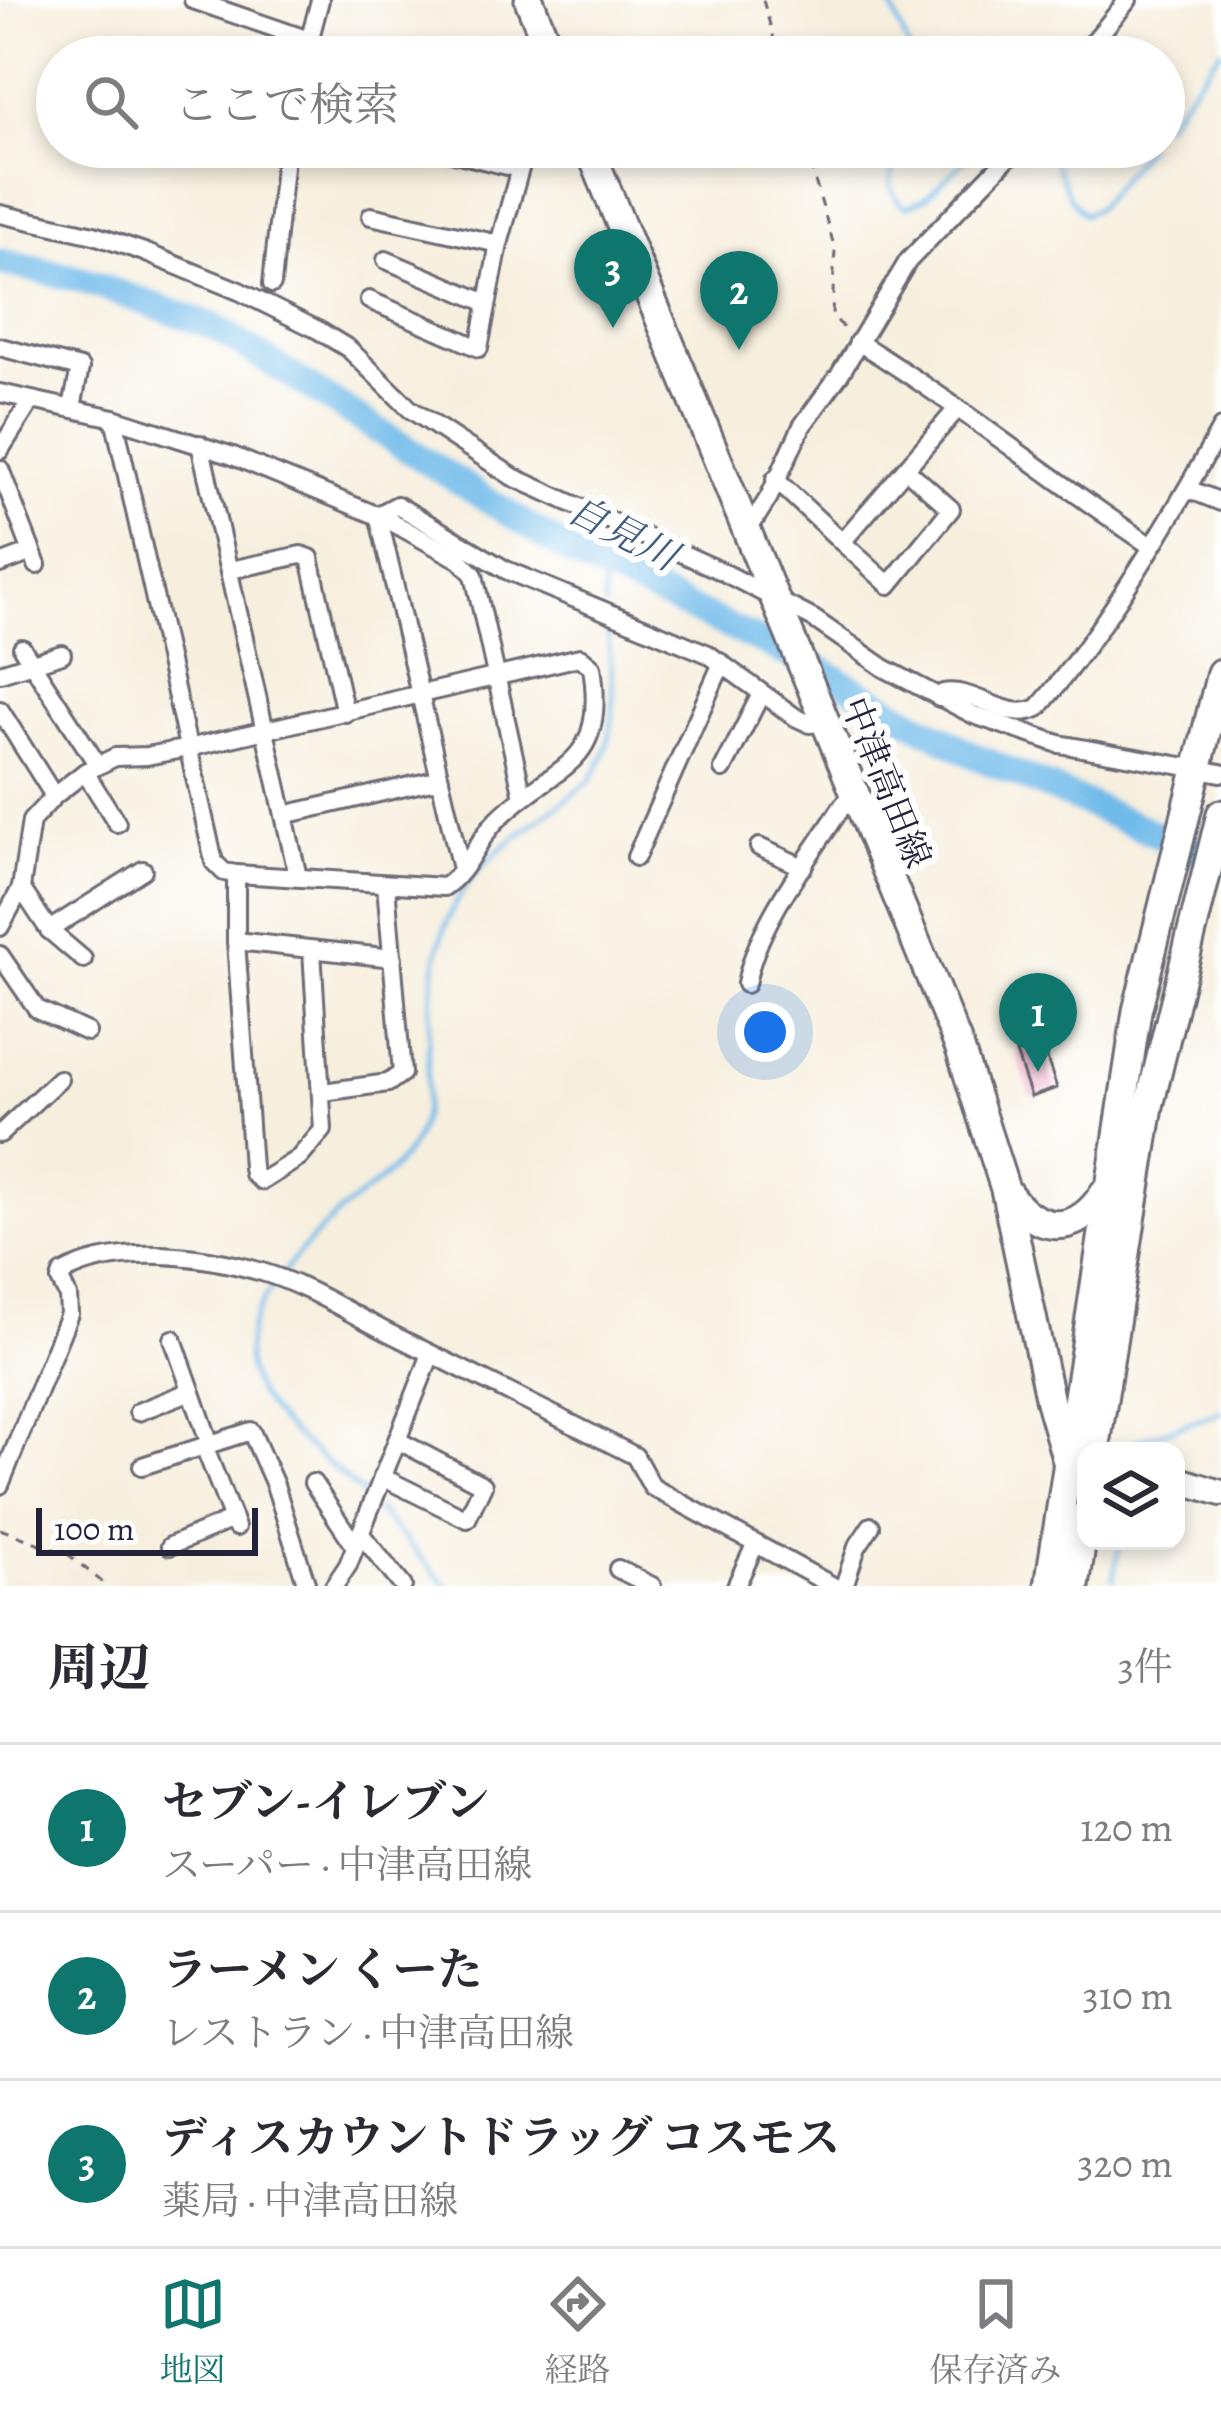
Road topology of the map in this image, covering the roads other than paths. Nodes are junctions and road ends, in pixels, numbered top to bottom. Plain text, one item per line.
1 (193, 0) edge
2 (320, 0) edge
3 (529, 0) edge
4 (1128, 0) edge
5 (278, 36) edge
6 (310, 36) edge
7 (544, 36) edge
8 (1098, 36) edge
9 (284, 168) edge
10 (511, 168) edge
11 (598, 168) edge
12 (998, 168) edge
13 (519, 170) joint
14 (0, 214) edge
15 (371, 216) dead end
16 (499, 244) junction
17 (386, 260) dead end
18 (272, 284) dead end
19 (369, 300) dead end
20 (488, 303) junction
21 (859, 342) junction
22 (0, 347) edge
23 (0, 393) edge
24 (31, 401) junction
25 (72, 407) junction
26 (957, 409) junction
27 (114, 418) junction
28 (1221, 428) edge
29 (200, 444) junction
30 (0, 451) edge
31 (0, 469) edge
32 (907, 469) junction
33 (775, 479) junction
34 (1188, 489) junction
35 (1221, 502) edge
36 (378, 515) junction
37 (747, 532) junction
38 (842, 542) junction
39 (1151, 545) junction
40 (0, 564) edge
41 (230, 570) junction
42 (776, 606) junction
43 (62, 654) dead end
44 (26, 655) junction
45 (722, 663) junction
46 (0, 674) edge
47 (1221, 674) edge
48 (496, 678) junction
49 (760, 694) junction
50 (421, 696) junction
51 (939, 698) junction
52 (0, 710) edge
53 (345, 712) junction
54 (823, 721) junction
55 (266, 730) junction
56 (188, 748) junction
57 (91, 768) junction
58 (723, 769) dead end
59 (1209, 770) edge
60 (440, 779) junction
61 (853, 795) junction
62 (54, 796) junction
63 (523, 797) junction
64 (284, 814) junction
65 (1221, 814) edge
66 (117, 823) dead end
67 (759, 847) dead end
68 (636, 857) dead end
69 (803, 867) junction
70 (461, 868) junction
71 (142, 869) dead end
72 (236, 874) junction
73 (298, 877) junction
74 (386, 885) junction
75 (21, 888) junction
76 (0, 927) edge
77 (49, 930) junction
78 (236, 941) junction
79 (313, 950) junction
80 (0, 956) edge
81 (393, 958) junction
82 (82, 959) dead end
83 (746, 984) dead end
84 (87, 1032) dead end
85 (59, 1078) dead end
86 (323, 1092) junction
87 (0, 1134) edge
88 (1004, 1189) junction
89 (1107, 1189) junction
90 (1124, 1258) junction
91 (172, 1340) dead end
92 (431, 1354) junction
93 (191, 1391) junction
94 (1064, 1403) junction
95 (138, 1412) dead end
96 (397, 1440) junction
97 (1097, 1442) edge
98 (207, 1445) junction
99 (1077, 1463) edge
100 (142, 1466) dead end
101 (382, 1477) junction
102 (1185, 1481) edge
103 (313, 1483) dead end
104 (0, 1485) edge
105 (1221, 1492) edge
106 (871, 1526) dead end
107 (358, 1540) junction
108 (755, 1545) junction
109 (170, 1546) dead end
110 (1080, 1550) edge
111 (346, 1568) junction
112 (618, 1569) dead end
113 (307, 1586) edge
114 (334, 1586) edge
115 (358, 1586) edge
116 (403, 1586) edge
117 (652, 1586) edge
118 (736, 1586) edge
119 (833, 1586) edge
120 (844, 1586) edge
121 (1048, 1586) edge
122 (1075, 1586) edge

1 - 5 street
2 - 6 street
3 - 7 main road
4 - 8 street
9 - 18 street
10 - 13 street
11 - 37 main road, 中津高田線
12 - 21 street
13 - 16 street
14 - 42 street
15 - 16 street
16 - 20 street
17 - 20 street
19 - 20 street
21 - 26 street
21 - 33 street
22 - 25 street
23 - 24 street
24 - 25 street
24 - 30 street
25 - 27 street
26 - 32 street
26 - 39 street
27 - 29 street
27 - 56 street
28 - 34 street
29 - 36 street
29 - 41 street
31 - 40 street
32 - 38 street
32 - 38 street
33 - 37 street
33 - 38 street
34 - 35 street
34 - 39 street
36 - 45 street
36 - 48 street
36 - 50 street
37 - 42 main road, 中津高田線
39 - 51 street
41 - 53 street
41 - 55 street
42 - 51 street
42 - 54 main road, 中津高田線
43 - 44 street
44 - 46 street
44 - 57 street
45 - 49 street
45 - 68 street
47 - 59 main road, 中津高田線
48 - 50 street
48 - 63 street
48 - 63 street
49 - 54 street
49 - 58 street
50 - 53 street
50 - 60 street
51 - 59 street
52 - 62 street
53 - 55 street
54 - 61 main road, 中津高田線
55 - 56 street
55 - 64 street
56 - 57 street
56 - 72 street
57 - 62 street
57 - 66 street
59 - 89 main road, 中津高田線
60 - 64 street
60 - 70 street
61 - 69 street
61 - 88 main road, 中津高田線
62 - 75 street
63 - 70 street
64 - 73 street
65 - 90 main road
67 - 69 street
69 - 83 street
70 - 74 street
71 - 77 street
72 - 73 street
72 - 78 street
73 - 74 street
74 - 81 street
75 - 76 street
75 - 77 street
77 - 82 street
78 - 79 street
78 - 86 street
79 - 81 street
79 - 86 street
80 - 84 street
81 - 86 street
85 - 87 street
88 - 89 main road
88 - 94 main road, 中津高田線
89 - 94 main road, 中津高田線
90 - 94 main road
90 - 97 main road
91 - 93 street
92 - 96 street
92 - 104 street
92 - 108 street
93 - 95 street
93 - 98 street
94 - 99 main road, 中津高田線
96 - 101 street
96 - 101 street
98 - 100 street
98 - 109 street
98 - 113 street
99 - 121 main road, 中津高田線
101 - 107 street
102 - 105 street
103 - 107 street
106 - 120 street
107 - 111 street
107 - 116 street
108 - 118 street
108 - 119 street
110 - 122 main road
111 - 114 street
111 - 115 street
112 - 117 street

